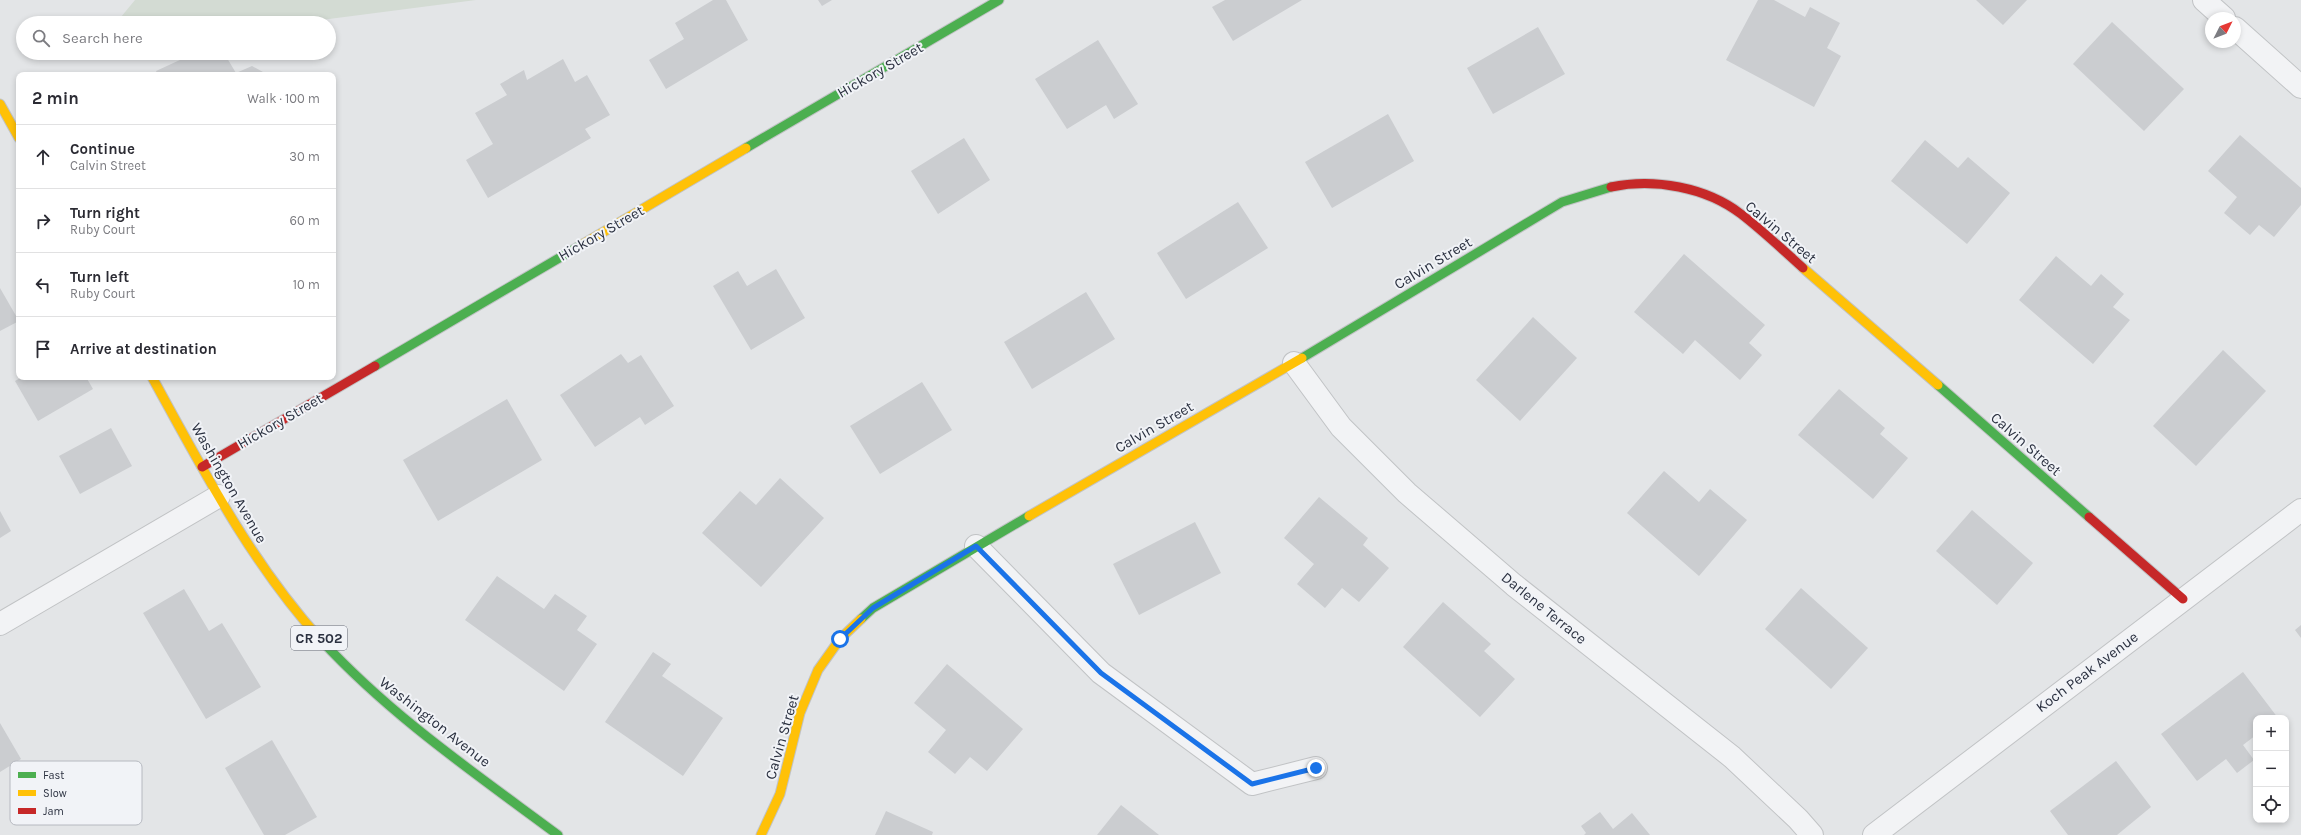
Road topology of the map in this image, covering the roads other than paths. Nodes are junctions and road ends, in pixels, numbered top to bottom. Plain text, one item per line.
1 (999, 0) edge
2 (2204, 0) edge
3 (2217, 12) edge
4 (2241, 33) edge
5 (2301, 87) edge
6 (1294, 363) junction
7 (154, 380) edge
8 (202, 466) junction
9 (219, 496) junction
10 (2301, 510) edge
11 (976, 546) junction
12 (2183, 599) junction
13 (0, 624) edge
14 (1316, 768) dead end
15 (558, 835) edge
16 (761, 835) edge
17 (1812, 835) edge
18 (1874, 835) edge

1 - 8 street, Hickory Street
2 - 3 street
4 - 5 street
6 - 11 street, Calvin Street
6 - 12 street, Calvin Street
6 - 17 street, Darlene Terrace
7 - 8 street, Washington Avenue / CR 502
8 - 9 street, Washington Avenue / CR 502
9 - 13 street
9 - 15 street, Washington Avenue / CR 502
10 - 12 street, Koch Peak Avenue
11 - 14 street
11 - 16 street, Calvin Street
12 - 18 street, Koch Peak Avenue

